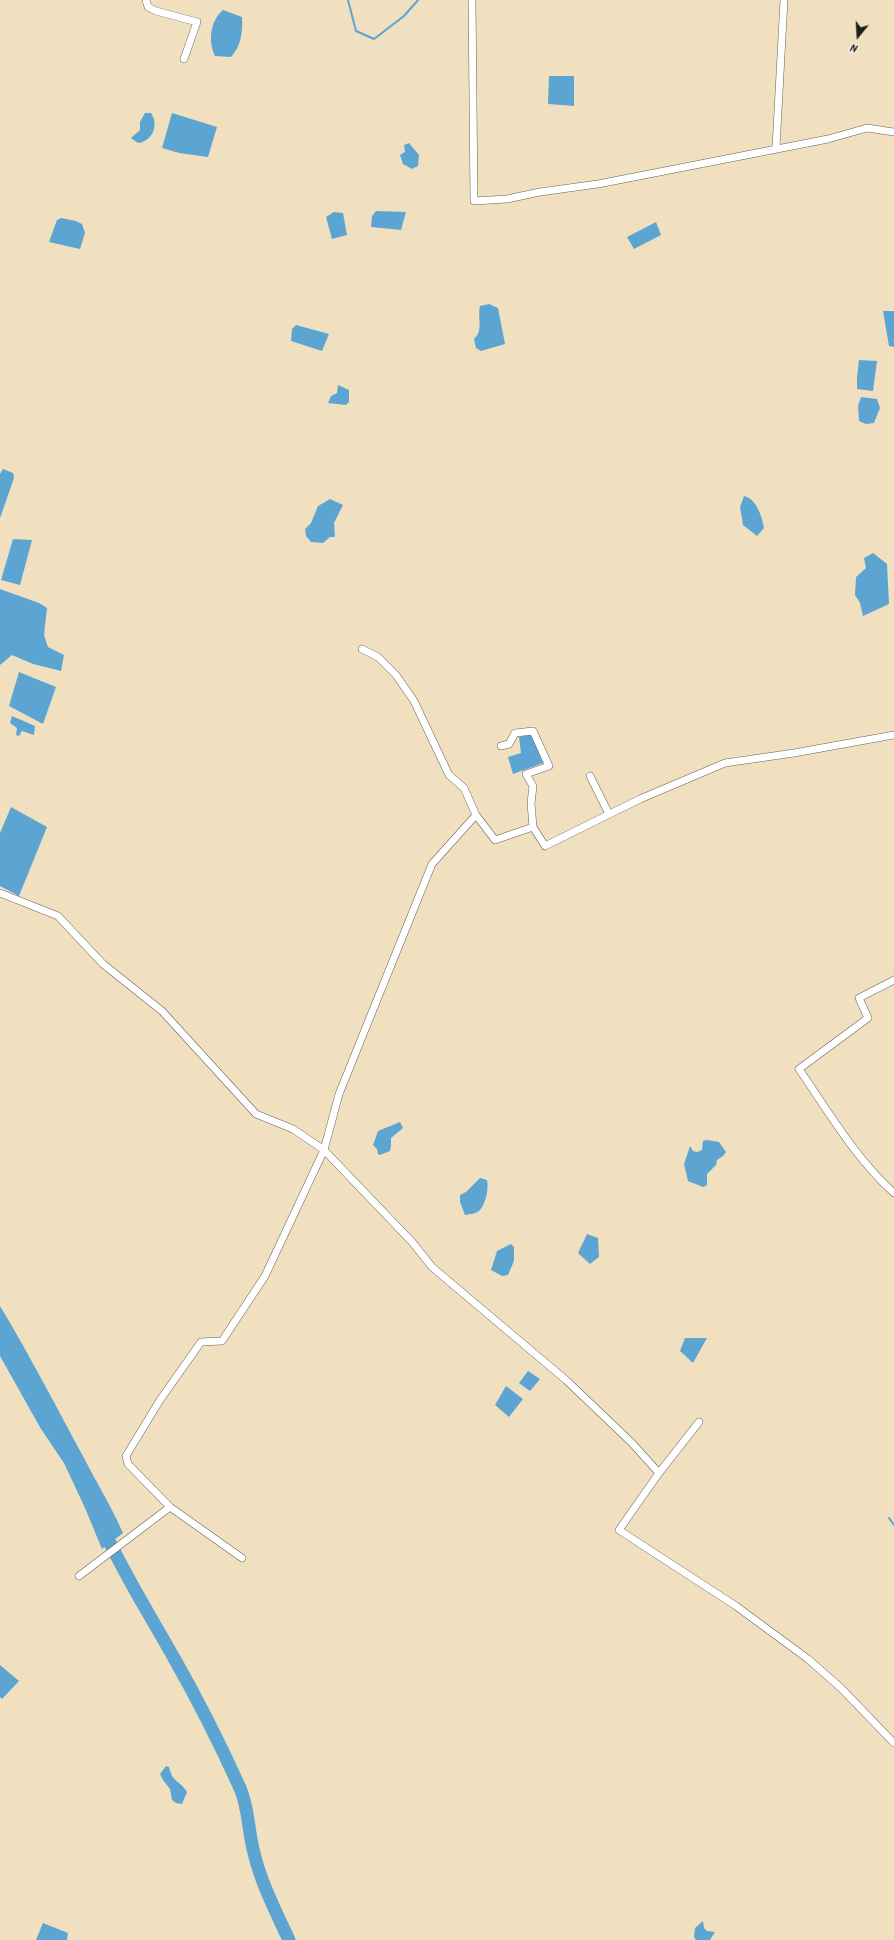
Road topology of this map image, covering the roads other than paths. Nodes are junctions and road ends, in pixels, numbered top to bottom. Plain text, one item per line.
1 (146, 0) edge
2 (472, 0) edge
3 (784, 0) edge
4 (184, 59) dead end
5 (894, 132) edge
6 (776, 148) junction
7 (362, 649) dead end
8 (894, 735) edge
9 (501, 746) dead end
10 (590, 776) dead end
11 (609, 814) junction
12 (476, 815) junction
13 (533, 827) junction
14 (0, 893) edge
15 (894, 980) edge
16 (324, 1150) junction
17 (894, 1193) edge
18 (699, 1422) dead end
19 (659, 1473) junction
20 (170, 1507) junction
21 (242, 1558) dead end
22 (80, 1576) dead end
23 (894, 1743) edge

1 - 4 street
2 - 6 street
3 - 6 street
5 - 6 street
7 - 12 street
8 - 11 street
9 - 13 street
10 - 11 street
11 - 13 street
12 - 13 street
12 - 16 street
14 - 16 street
15 - 17 street
16 - 19 street
16 - 20 street
18 - 19 street
19 - 23 street
20 - 21 street
20 - 22 street

